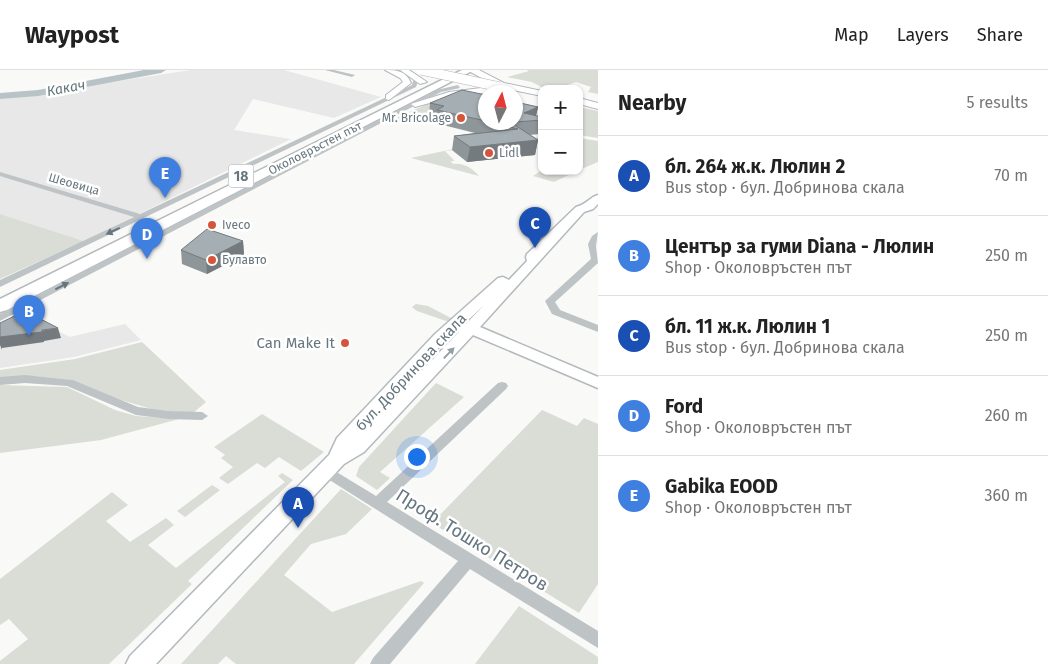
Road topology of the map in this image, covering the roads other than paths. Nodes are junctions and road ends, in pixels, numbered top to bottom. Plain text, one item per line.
1 (259, 70) edge
2 (327, 70) edge
3 (389, 70) edge
4 (404, 70) edge
5 (420, 70) edge
6 (245, 72) dead end
7 (479, 72) edge
8 (454, 73) edge
9 (352, 75) dead end
10 (418, 80) junction
11 (489, 85) edge
12 (467, 86) junction
13 (458, 87) junction
14 (478, 88) edge
15 (478, 91) edge
16 (523, 93) edge
17 (523, 94) edge
18 (538, 94) edge
19 (538, 94) edge
20 (538, 95) edge
21 (389, 97) junction
22 (415, 104) junction
23 (583, 104) edge
24 (598, 108) edge
25 (341, 131) junction
26 (276, 152) junction
27 (299, 163) junction
28 (0, 174) edge
29 (211, 184) joint
30 (598, 189) edge
31 (241, 194) junction
32 (598, 198) edge
33 (580, 209) junction
34 (146, 224) junction
35 (598, 235) edge
36 (0, 284) edge
37 (0, 294) edge
38 (0, 306) edge
39 (0, 318) edge
40 (462, 324) junction
41 (598, 328) edge
42 (0, 381) edge
43 (598, 383) edge
44 (502, 386) dead end
45 (202, 416) dead end
46 (331, 465) junction
47 (378, 503) junction
48 (468, 560) junction
49 (598, 640) edge
50 (139, 664) edge
51 (379, 664) edge

1 - 6 street
2 - 9 street
3 - 21 main road
4 - 10 main road
5 - 8 main road, bridge
5 - 10 main road
7 - 12 main road
7 - 18 main road
7 - 25 highway, Околовръстен път / 18
8 - 11 main road, bridge
8 - 25 highway, Околовръстен път / 18
10 - 13 main road
10 - 21 street, Околовръстен път
12 - 13 main road
12 - 14 main road
13 - 22 street, Околовръстен път
15 - 22 main road
16 - 19 main road
17 - 20 main road
21 - 26 street, Околовръстен път
22 - 27 street, Околовръстен път
23 - 24 main road
25 - 26 highway
25 - 27 highway
25 - 34 highway, Околовръстен път / 18
26 - 29 street, Околовръстен път
27 - 31 street, Околовръстен път
28 - 34 street, Шеовица
29 - 34 highway
30 - 33 main road
31 - 34 highway
39 -> 31 street, Околовръстен път
32 - 33 main road
33 - 40 main road, бул. Добринова скала
34 -> 36 street, Околовръстен път
34 - 37 highway, Околовръстен път / 18
34 - 38 highway, Околовръстен път / 18
35 - 41 street
40 - 43 main road
40 - 46 main road, бул. Добринова скала
42 - 45 street
44 - 47 street
46 - 47 street, Проф. Тошко Петров
46 - 50 main road, бул. Добринова скала
47 - 48 street, Проф. Тошко Петров
48 - 49 street, Проф. Тошко Петров
48 - 51 street

